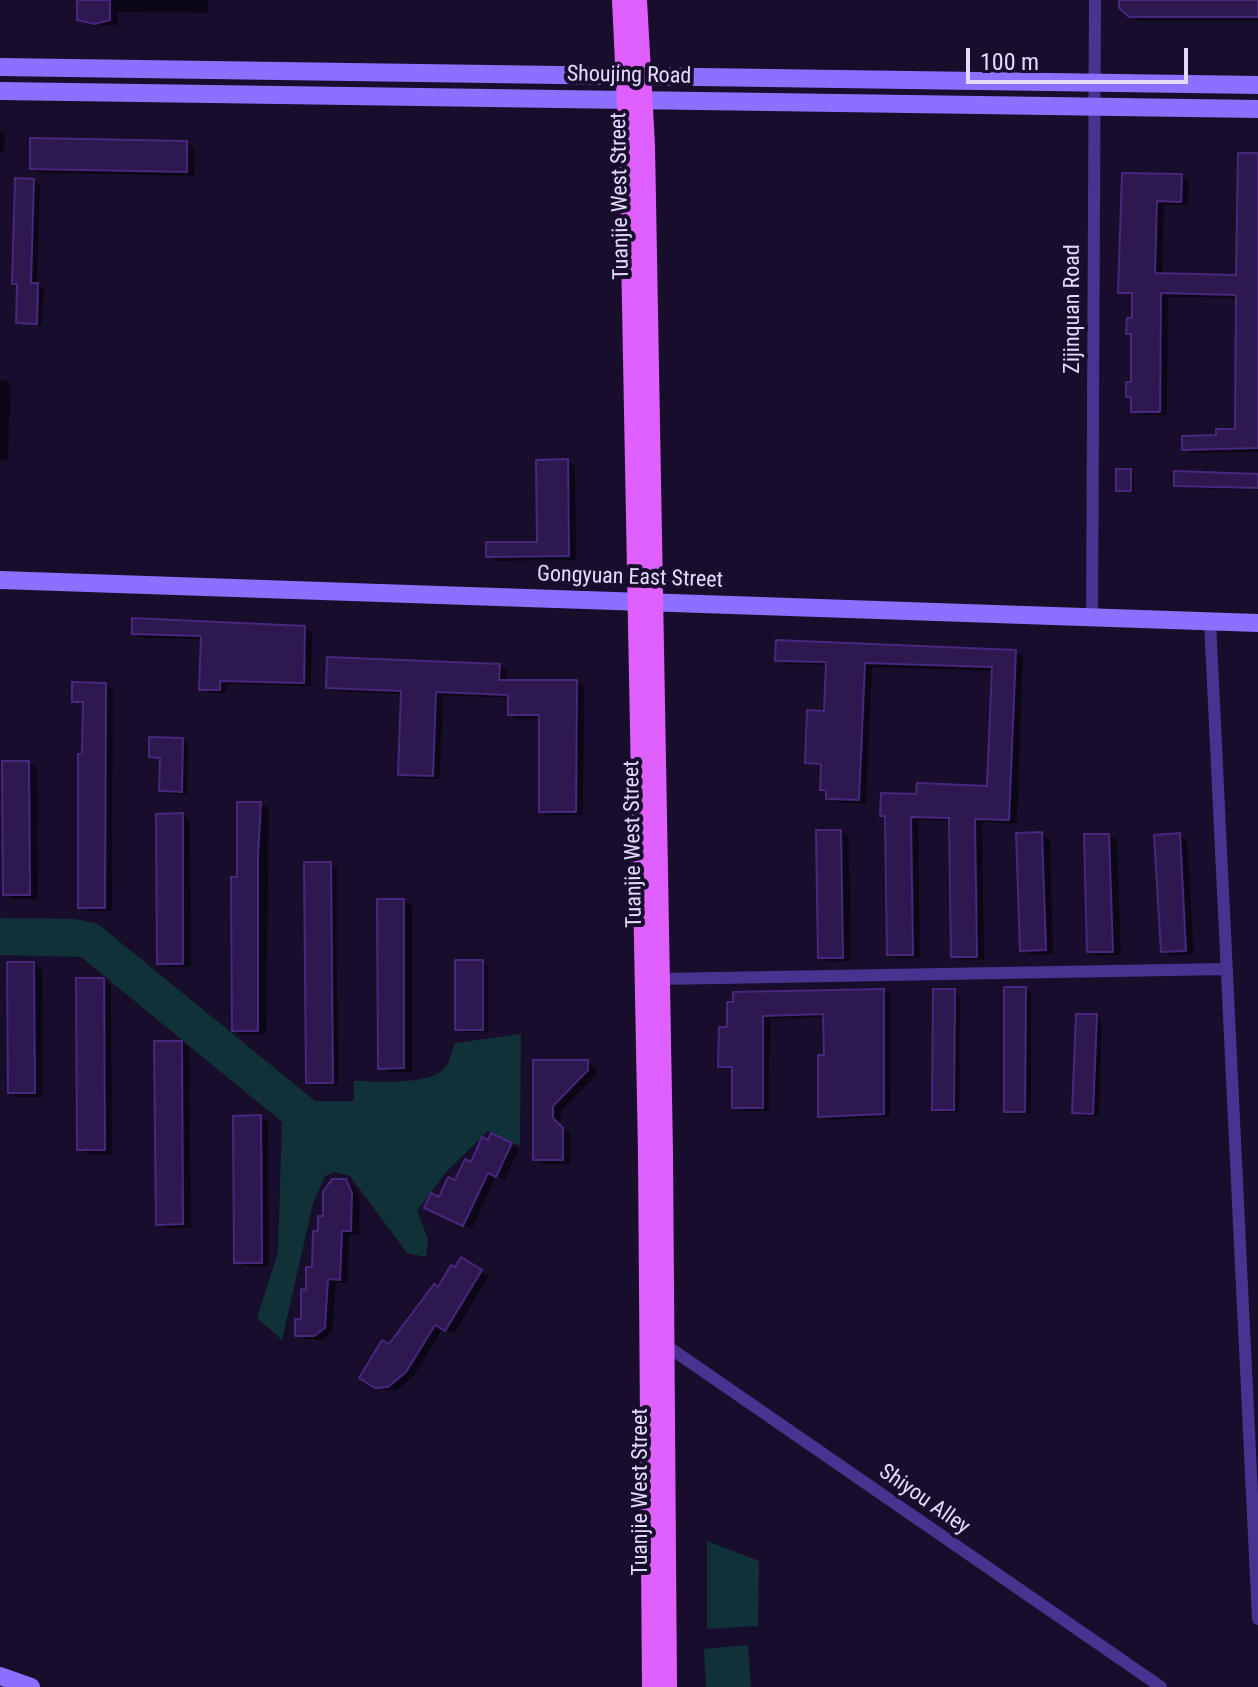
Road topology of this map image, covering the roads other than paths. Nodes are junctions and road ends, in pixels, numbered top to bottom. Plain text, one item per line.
1 (622, 0) edge
2 (637, 0) edge
3 (1095, 0) edge
4 (0, 67) edge
5 (634, 76) junction
6 (1095, 83) junction
7 (1258, 85) edge
8 (0, 91) edge
9 (635, 100) junction
10 (1095, 107) junction
11 (1258, 109) edge
12 (0, 580) edge
13 (645, 602) junction
14 (1092, 617) junction
15 (1210, 621) junction
16 (1258, 623) edge
17 (1226, 969) junction
18 (660, 979) junction
19 (664, 1344) junction
20 (1258, 1619) edge
21 (0, 1676) edge
22 (31, 1687) edge
23 (652, 1687) edge
24 (667, 1687) edge
25 (1161, 1687) edge

1 - 5 main road, Tuanjie West Street
2 - 5 main road, Tuanjie West Street
3 - 6 street, Zijinquan Road
4 - 5 main road, Shoujing Road
5 - 6 main road, Shoujing Road
5 - 9 main road, Tuanjie West Street
6 - 7 main road, Shoujing Road
6 - 10 street, Zijinquan Road
8 - 9 main road, Shoujing Road
9 - 10 main road, Shoujing Road
9 - 13 main road, Tuanjie West Street
10 - 11 main road, Shoujing Road
10 - 14 street, Zijinquan Road
12 - 13 main road, Gongyuan East Street
13 - 14 main road, Gongyuan East Street
13 - 18 main road, Tuanjie West Street
13 - 23 main road, Tuanjie West Street
14 - 15 main road, Gongyuan East Street
15 - 16 main road, Gongyuan East Street
15 - 17 street
17 - 18 street
17 - 20 street
18 - 19 main road, Tuanjie West Street
19 - 24 main road, Tuanjie West Street
19 - 25 street, Shiyou Alley
21 - 22 main road

